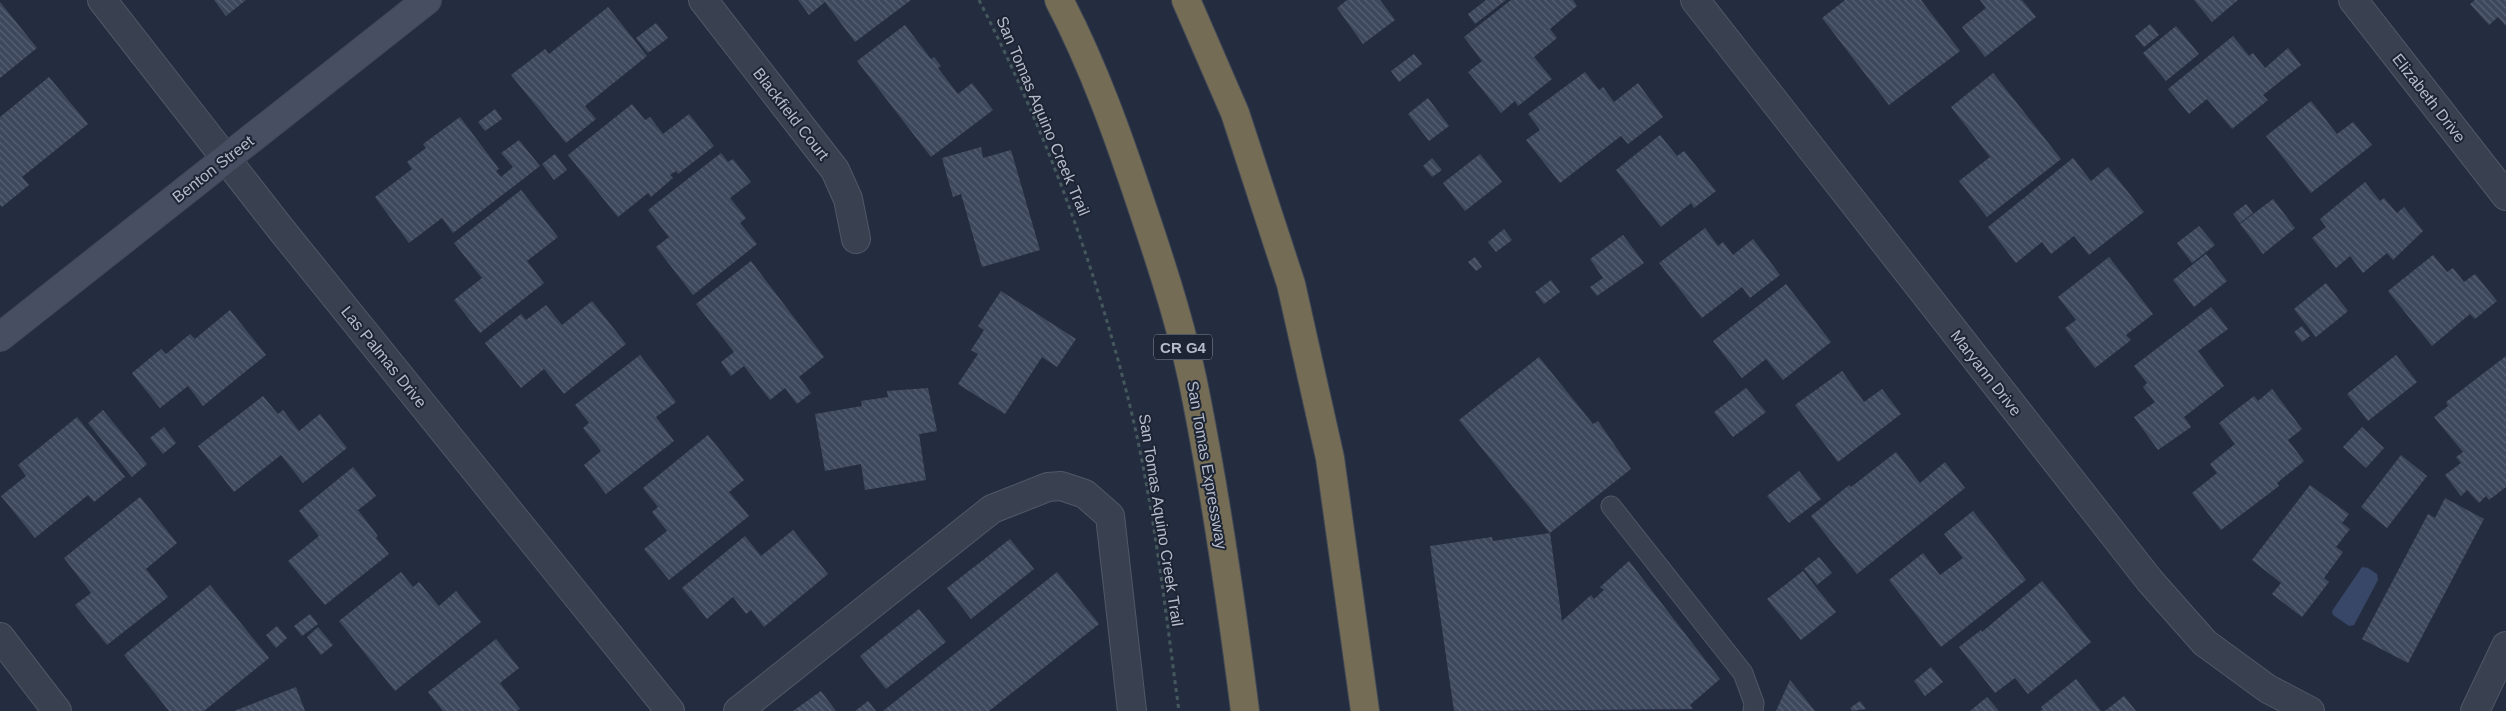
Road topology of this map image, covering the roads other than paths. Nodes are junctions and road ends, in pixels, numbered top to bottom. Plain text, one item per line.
1 (102, 0) edge
2 (427, 0) edge
3 (703, 0) edge
4 (1059, 0) edge
5 (1186, 0) edge
6 (1695, 0) edge
7 (2353, 0) edge
8 (226, 158) junction
9 (2506, 196) edge
10 (856, 239) dead end
11 (0, 337) edge
12 (1610, 506) dead end
13 (0, 637) edge
14 (2506, 646) edge
15 (57, 711) edge
16 (670, 711) edge
17 (738, 711) edge
18 (1132, 711) edge
19 (1246, 711) edge
20 (1365, 711) edge
21 (1753, 711) edge
22 (2310, 711) edge
23 (2475, 711) edge

1 - 8 street, Las Palmas Drive
2 - 8 main road, Benton Street
3 - 10 street, Blackfield Court
4 - 19 highway, San Tomas Expressway / CR G4
5 - 20 highway
6 - 22 street, Maryann Drive
7 - 9 street, Elizabeth Drive
8 - 11 main road, Benton Street
8 - 16 street, Las Palmas Drive
12 - 21 lane
13 - 15 street
14 - 23 street
17 - 18 street

